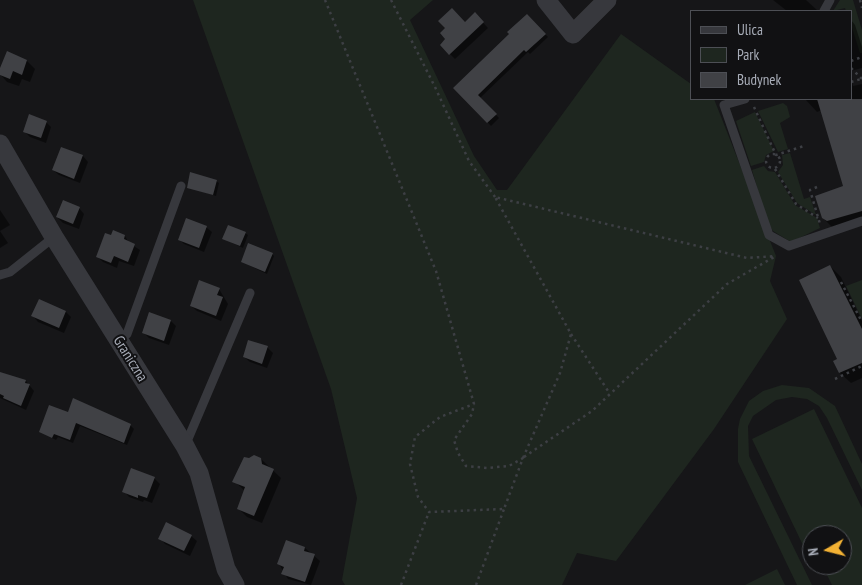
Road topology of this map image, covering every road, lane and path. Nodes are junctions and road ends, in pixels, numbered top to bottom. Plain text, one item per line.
1 (325, 0) edge
2 (391, 0) edge
3 (546, 0) edge
4 (607, 0) edge
5 (860, 0) edge
6 (862, 8) edge
7 (852, 69) edge
8 (862, 79) edge
9 (742, 100) edge
10 (751, 100) edge
11 (0, 144) edge
12 (804, 146) dead end
13 (776, 155) junction
14 (775, 169) junction
15 (181, 186) dead end
16 (817, 187) dead end
17 (495, 197) junction
18 (818, 218) junction
19 (862, 221) edge
20 (823, 235) junction
21 (54, 237) junction
22 (0, 275) edge
23 (841, 282) dead end
24 (250, 294) dead end
25 (862, 322) edge
26 (571, 334) junction
27 (117, 339) junction
28 (862, 366) edge
29 (835, 379) dead end
30 (610, 394) junction
31 (474, 404) junction
32 (184, 446) junction
33 (523, 458) junction
34 (504, 509) junction
35 (429, 512) junction
36 (235, 585) edge
37 (401, 585) edge
38 (476, 585) edge

1 - 31 path
2 - 17 path
3 - 4 street
5 - 6 path
7 - 8 path
9 - 20 lane
10 - 13 path
11 - 21 street, Graniczna
12 - 13 path
13 - 14 path
13 - 14 path
14 - 18 path
15 - 27 lane
16 - 18 path
17 - 26 path
17 - 30 path
18 - 20 path
19 - 20 lane
21 - 22 lane
21 - 27 street, Graniczna
23 - 25 path
24 - 32 lane
26 - 30 path
26 - 33 path
27 - 32 street, Graniczna
28 - 29 path
30 - 33 path
31 - 33 path
31 - 35 path
32 - 36 street, Graniczna
33 - 34 path
34 - 35 path
34 - 38 path
35 - 37 path

